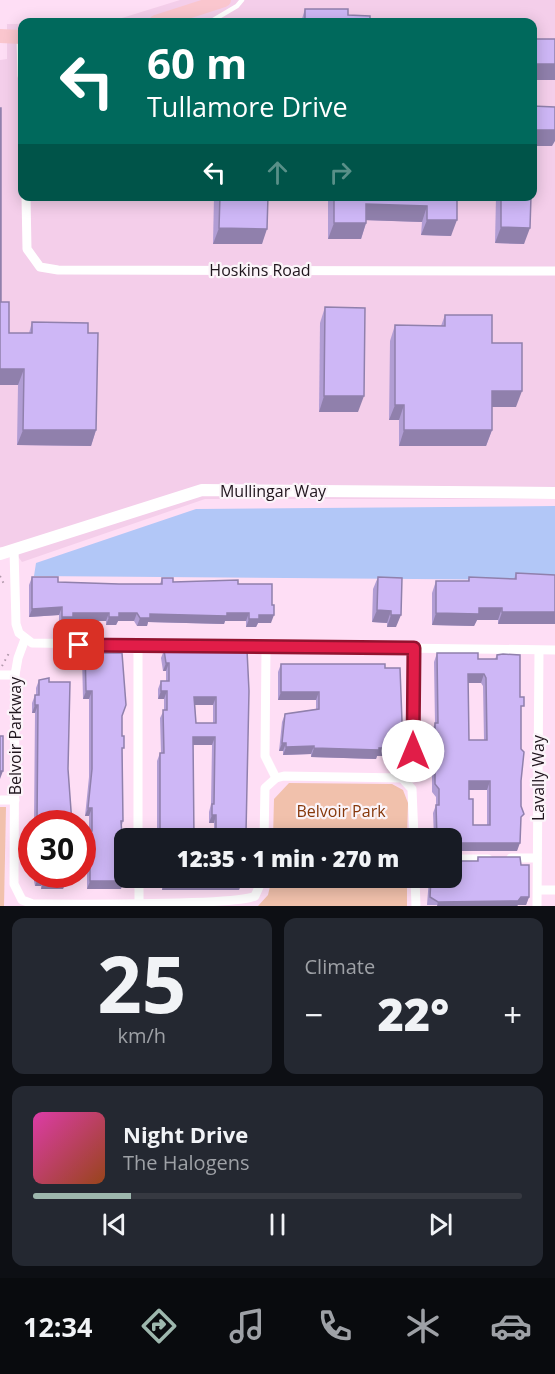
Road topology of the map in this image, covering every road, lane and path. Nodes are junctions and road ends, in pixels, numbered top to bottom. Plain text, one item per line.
1 (224, 0) edge
2 (242, 0) edge
3 (168, 18) edge
4 (217, 18) edge
5 (0, 36) edge
6 (18, 37) edge
7 (26, 201) edge
8 (555, 271) edge
9 (555, 493) edge
10 (14, 550) junction
11 (0, 554) edge
12 (25, 639) junction
13 (138, 645) junction
14 (266, 647) junction
15 (414, 648) junction
16 (555, 650) edge
17 (538, 651) junction
18 (0, 675) edge
19 (15, 675) junction
20 (276, 778) junction
21 (402, 778) junction
22 (0, 800) edge
23 (15, 800) junction
24 (138, 828) edge
25 (264, 828) edge
26 (414, 828) edge
27 (505, 858) edge
28 (537, 858) junction
29 (494, 859) edge
30 (462, 860) edge
31 (138, 888) edge
32 (260, 888) edge
33 (415, 888) edge
34 (538, 890) junction
35 (555, 890) edge
36 (139, 905) edge
37 (195, 906) edge
38 (416, 906) edge
39 (537, 906) edge

1 - 3 main road
2 - 4 lane
5 - 6 main road
7 - 8 street, Hoskins Road
9 - 10 street, Mullingar Way
10 - 11 street, Mullingar Way
10 - 12 street
12 - 13 street
12 - 19 street, Belvoir Parkway
13 - 14 street
13 - 24 street
14 - 15 street
14 - 20 street
15 - 17 street
15 - 21 street
16 - 17 street
17 - 28 street, Lavally Way
18 - 19 street
19 - 23 street, Belvoir Parkway
20 - 21 street
20 - 25 street
21 - 26 street
22 - 23 street
23 - 36 street, Belvoir Parkway
27 - 28 street
28 - 34 street, Lavally Way
29 - 30 street
31 - 36 street
32 - 37 street, Belvoir Parkway
33 - 38 street
34 - 35 street
34 - 39 street, Lavally Way
36 - 37 street, Belvoir Parkway

